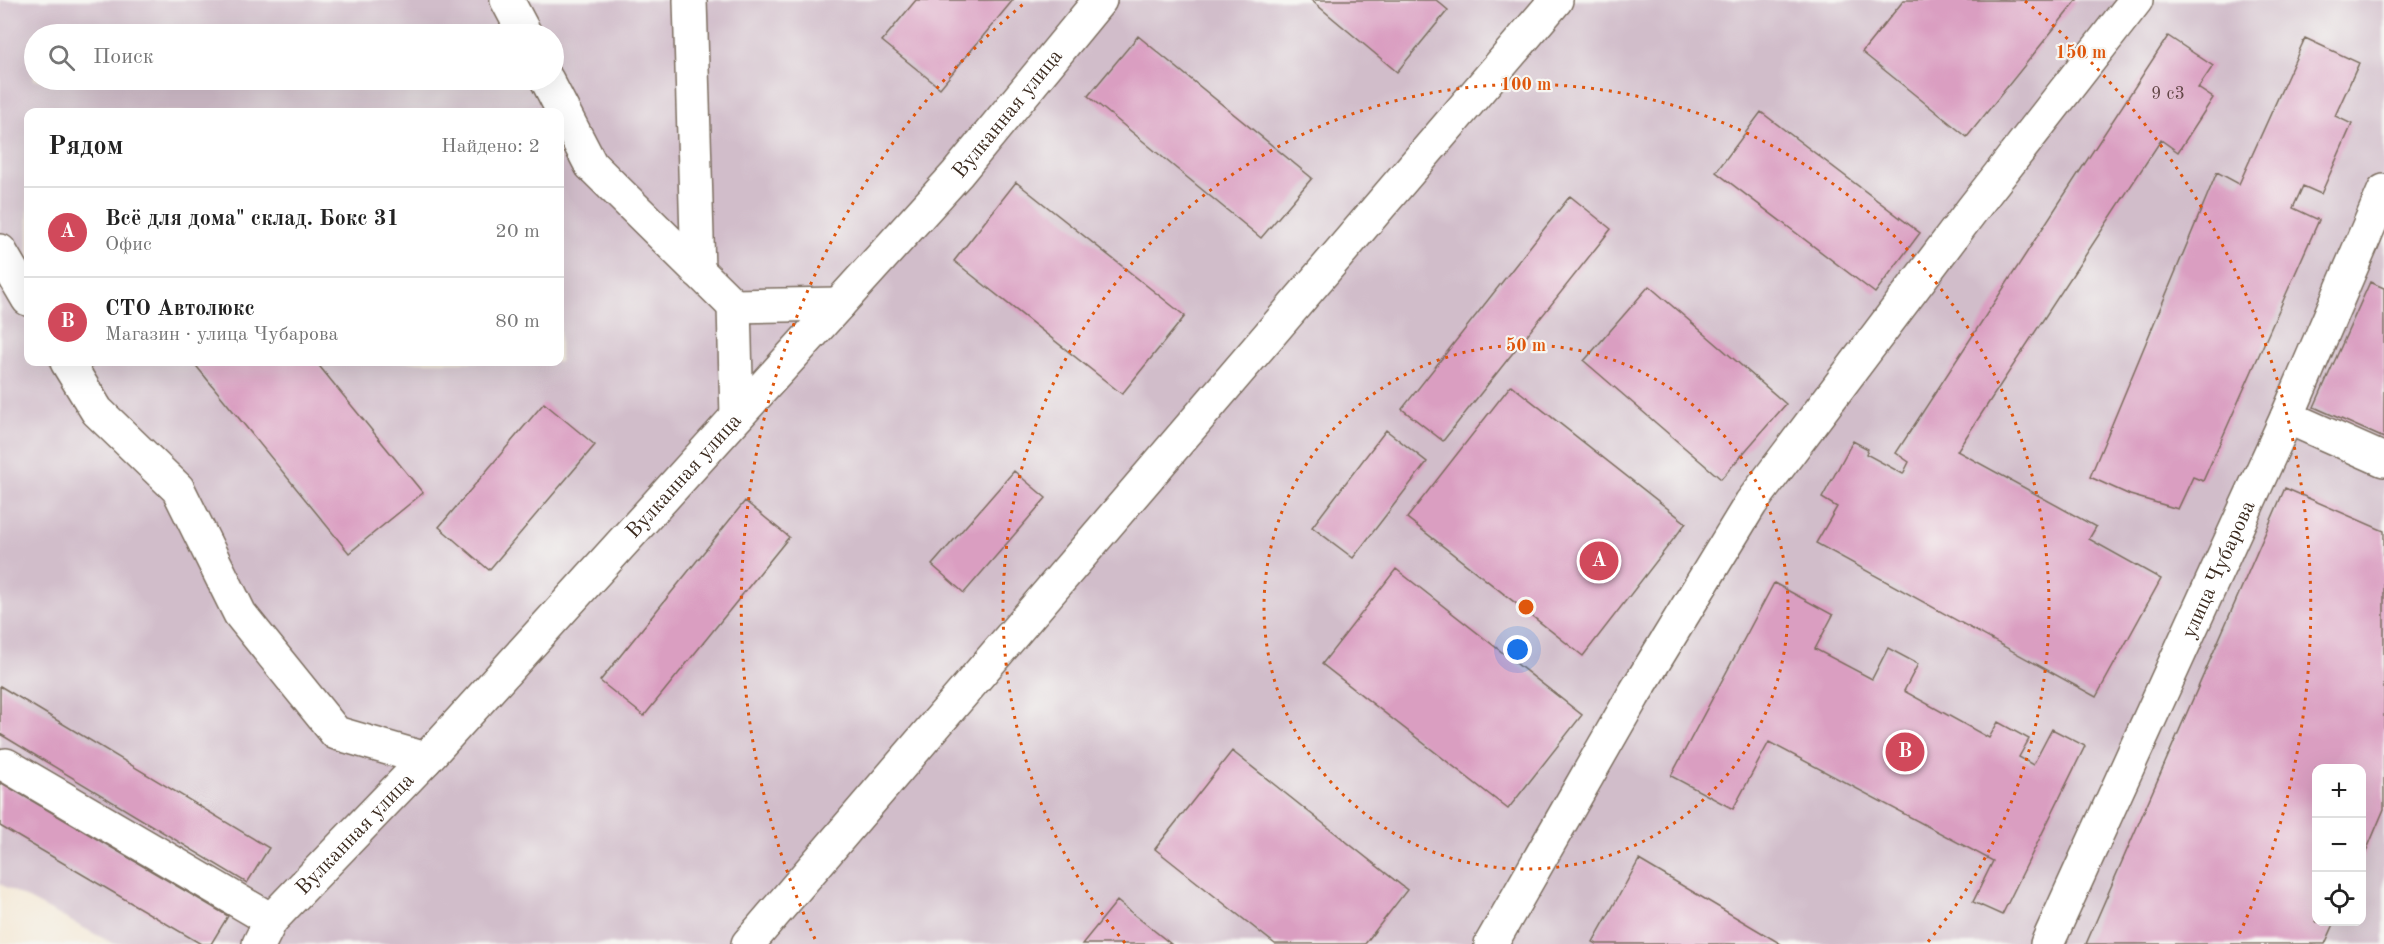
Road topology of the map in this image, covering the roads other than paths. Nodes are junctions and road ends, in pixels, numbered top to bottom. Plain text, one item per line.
1 (507, 0) edge
2 (690, 0) edge
3 (1100, 0) edge
4 (1556, 0) edge
5 (2136, 0) edge
6 (520, 24) edge
7 (552, 90) edge
8 (561, 108) edge
9 (564, 113) edge
10 (2384, 191) edge
11 (0, 251) edge
12 (698, 271) junction
13 (24, 292) edge
14 (839, 304) junction
15 (734, 306) junction
16 (69, 366) edge
17 (736, 416) junction
18 (2287, 417) junction
19 (2384, 460) edge
20 (426, 759) junction
21 (6, 765) dead end
22 (265, 932) edge
23 (748, 944) edge
24 (1491, 944) edge
25 (2047, 944) edge

1 - 6 street
2 - 12 street
3 - 14 street, Вулканная улица
4 - 23 street
5 - 24 street
7 - 8 street
9 - 12 street
10 - 18 street, улица Чубарова
11 - 13 street
12 - 15 street
14 - 15 street
14 - 17 street, Вулканная улица
15 - 17 street
16 - 20 street
17 - 20 street, Вулканная улица
18 - 19 street
18 - 25 street, улица Чубарова
20 - 22 street, Вулканная улица
21 - 22 street

